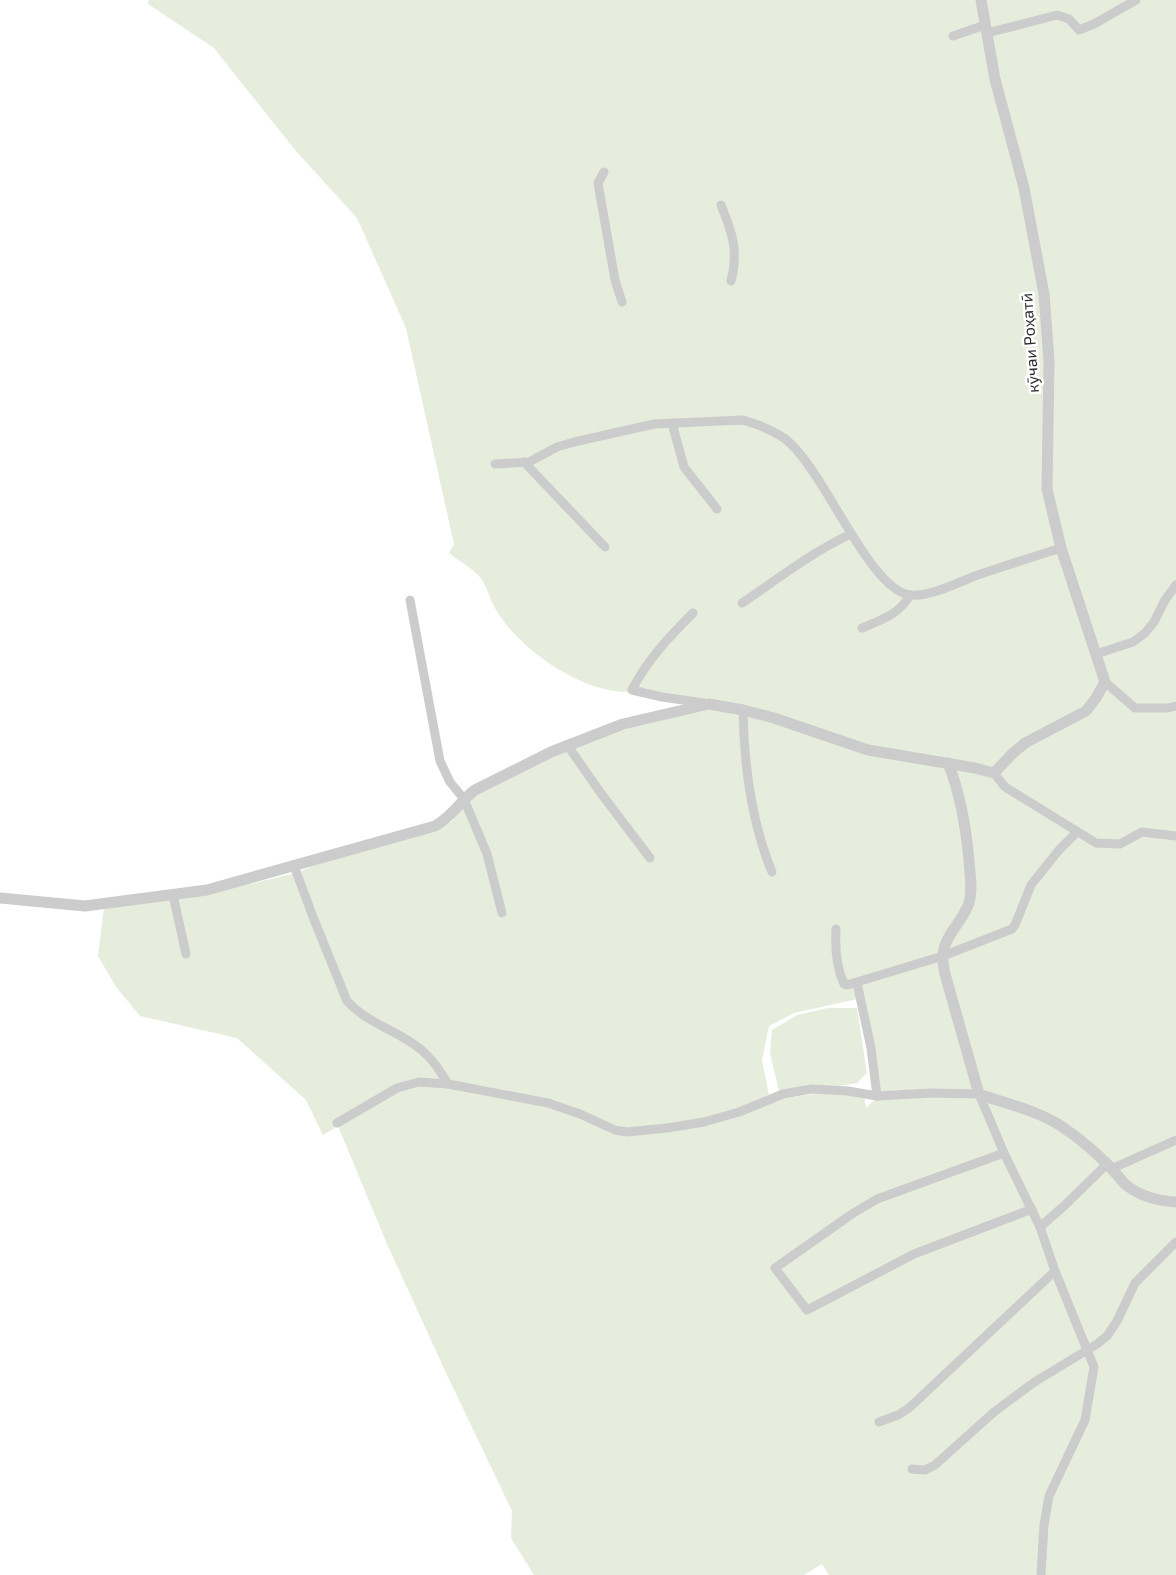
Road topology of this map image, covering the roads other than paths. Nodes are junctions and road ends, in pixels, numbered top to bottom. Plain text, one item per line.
1 (980, 0) edge
2 (1136, 0) edge
3 (986, 29) junction
4 (953, 36) dead end
5 (604, 172) dead end
6 (721, 205) dead end
7 (731, 281) dead end
8 (622, 302) dead end
9 (672, 423) junction
10 (524, 462) junction
11 (495, 464) dead end
12 (716, 509) dead end
13 (851, 534) junction
14 (605, 547) dead end
15 (1062, 548) junction
16 (1176, 585) edge
17 (910, 595) junction
18 (410, 600) dead end
19 (742, 602) dead end
20 (694, 613) dead end
21 (862, 628) dead end
22 (1096, 654) junction
23 (1105, 682) junction
24 (709, 704) junction
25 (1176, 706) edge
26 (743, 710) junction
27 (568, 746) junction
28 (948, 763) junction
29 (994, 773) junction
30 (464, 799) junction
31 (1077, 832) junction
32 (1176, 836) edge
33 (650, 858) dead end
34 (294, 866) junction
35 (772, 872) dead end
36 (173, 895) junction
37 (0, 898) edge
38 (502, 912) dead end
39 (836, 929) dead end
40 (186, 954) dead end
41 (942, 956) junction
42 (857, 983) junction
43 (448, 1084) junction
44 (979, 1094) junction
45 (877, 1096) junction
46 (337, 1123) dead end
47 (1176, 1140) edge
48 (1004, 1153) junction
49 (1109, 1166) junction
50 (1176, 1202) edge
51 (1032, 1209) junction
52 (1040, 1227) junction
53 (1176, 1242) edge
54 (1055, 1271) junction
55 (1087, 1350) junction
56 (879, 1422) dead end
57 (912, 1469) dead end
58 (1041, 1575) edge

1 - 3 street, кӯчаи Роҳатӣ
2 - 3 street
3 - 4 street
3 - 15 street, кӯчаи Роҳатӣ
5 - 8 street
6 - 7 street
9 - 10 street
9 - 12 street
9 - 13 street
10 - 11 street
10 - 14 street
13 - 17 street
13 - 19 street
15 - 17 street
15 - 22 street, кӯчаи Роҳатӣ
16 - 22 street
17 - 21 street
18 - 30 street
20 - 24 street
22 - 23 street, кӯчаи Роҳатӣ
23 - 25 street
23 - 29 street
24 - 26 street
24 - 27 street
26 - 28 street
26 - 35 street
27 - 30 street
27 - 33 street
28 - 29 street
28 - 41 street
29 - 31 street
30 - 34 street
30 - 38 street
31 - 32 street
31 - 41 street
34 - 36 street
34 - 43 street
36 - 37 street
36 - 40 street
39 - 42 street
41 - 42 street
41 - 44 street
42 - 45 street
43 - 45 street
43 - 46 street
44 - 45 street
44 - 48 street
44 - 49 street
47 - 49 street
48 - 51 street
48 - 51 street
49 - 50 street
49 - 52 street
51 - 52 street
52 - 54 street
53 - 55 street
54 - 55 street
54 - 56 street
55 - 57 street
55 - 58 street

